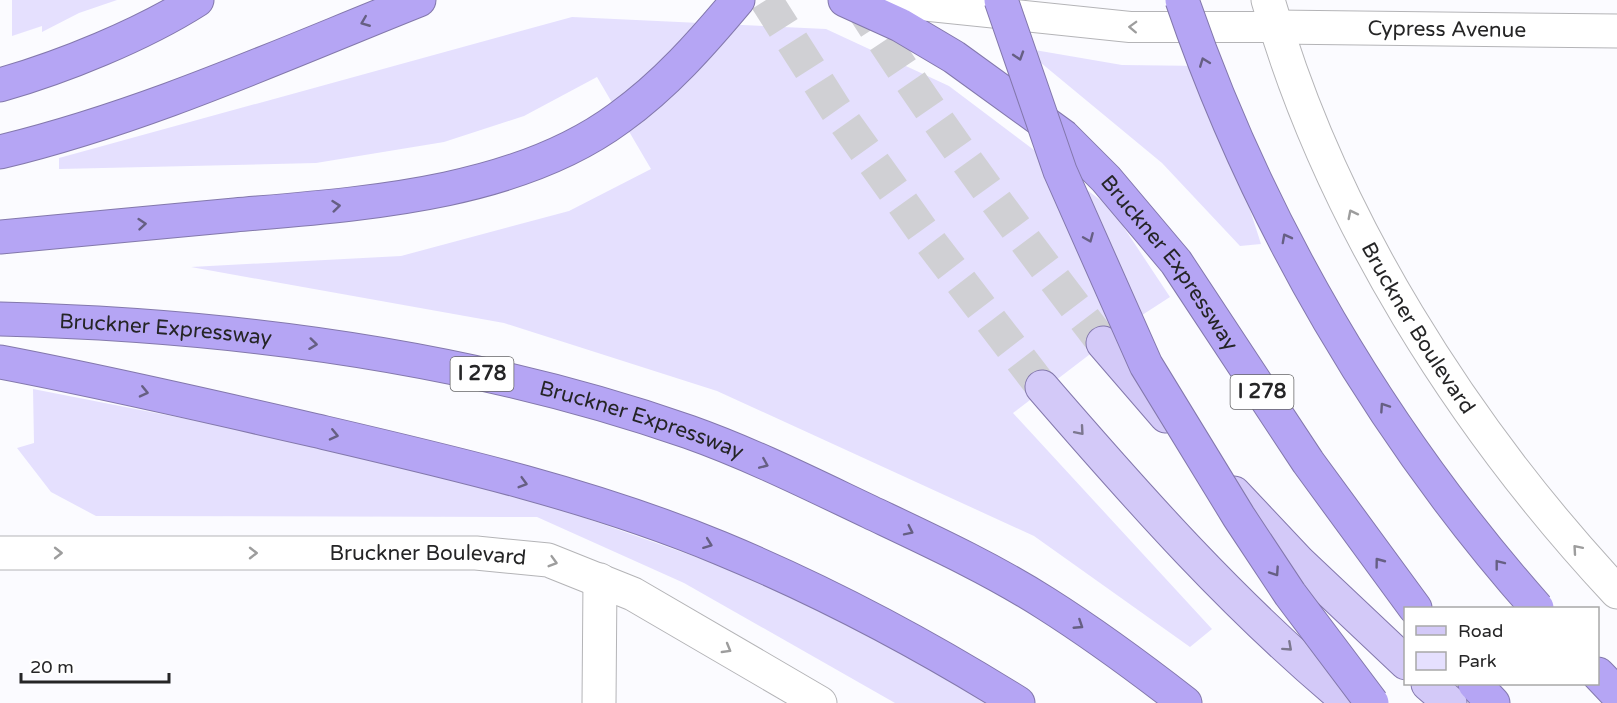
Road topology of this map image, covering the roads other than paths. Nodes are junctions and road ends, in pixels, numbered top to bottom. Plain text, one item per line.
1 (197, 0) edge
2 (419, 0) edge
3 (738, 0) edge
4 (845, 0) edge
5 (873, 0) edge
6 (1001, 0) edge
7 (1182, 0) edge
8 (1272, 14) edge
9 (1617, 31) edge
10 (0, 85) edge
11 (0, 152) edge
12 (0, 237) edge
13 (0, 319) edge
14 (1103, 343) tunnel mouth
15 (0, 362) edge
16 (1042, 387) tunnel mouth
17 (0, 553) edge
18 (600, 580) junction
19 (1617, 592) edge
20 (1414, 607) edge
21 (1535, 607) edge
22 (1404, 661) edge
23 (1599, 675) edge
24 (1429, 685) edge
25 (1476, 685) edge
26 (1617, 694) edge
27 (599, 703) edge
28 (820, 703) edge
29 (1018, 703) edge
30 (1185, 703) edge
31 (1350, 703) edge
32 (1372, 703) edge
33 (1450, 703) edge
34 (1493, 703) edge

1 - 10 highway
2 -> 11 highway
12 -> 3 highway
20 -> 4 highway, Bruckner Expressway / I 278
8 -> 5 lane
6 -> 32 highway, bridge
21 -> 7 highway, bridge
8 - 9 street, Cypress Avenue
19 -> 8 street, Bruckner Boulevard
13 -> 30 highway, Bruckner Expressway / I 278
14 - 22 main road
15 -> 29 highway
16 -> 31 main road
17 -> 18 street, Bruckner Boulevard
18 - 27 street
18 -> 28 street, Bruckner Boulevard
23 - 26 highway
24 - 33 main road
25 - 34 highway

